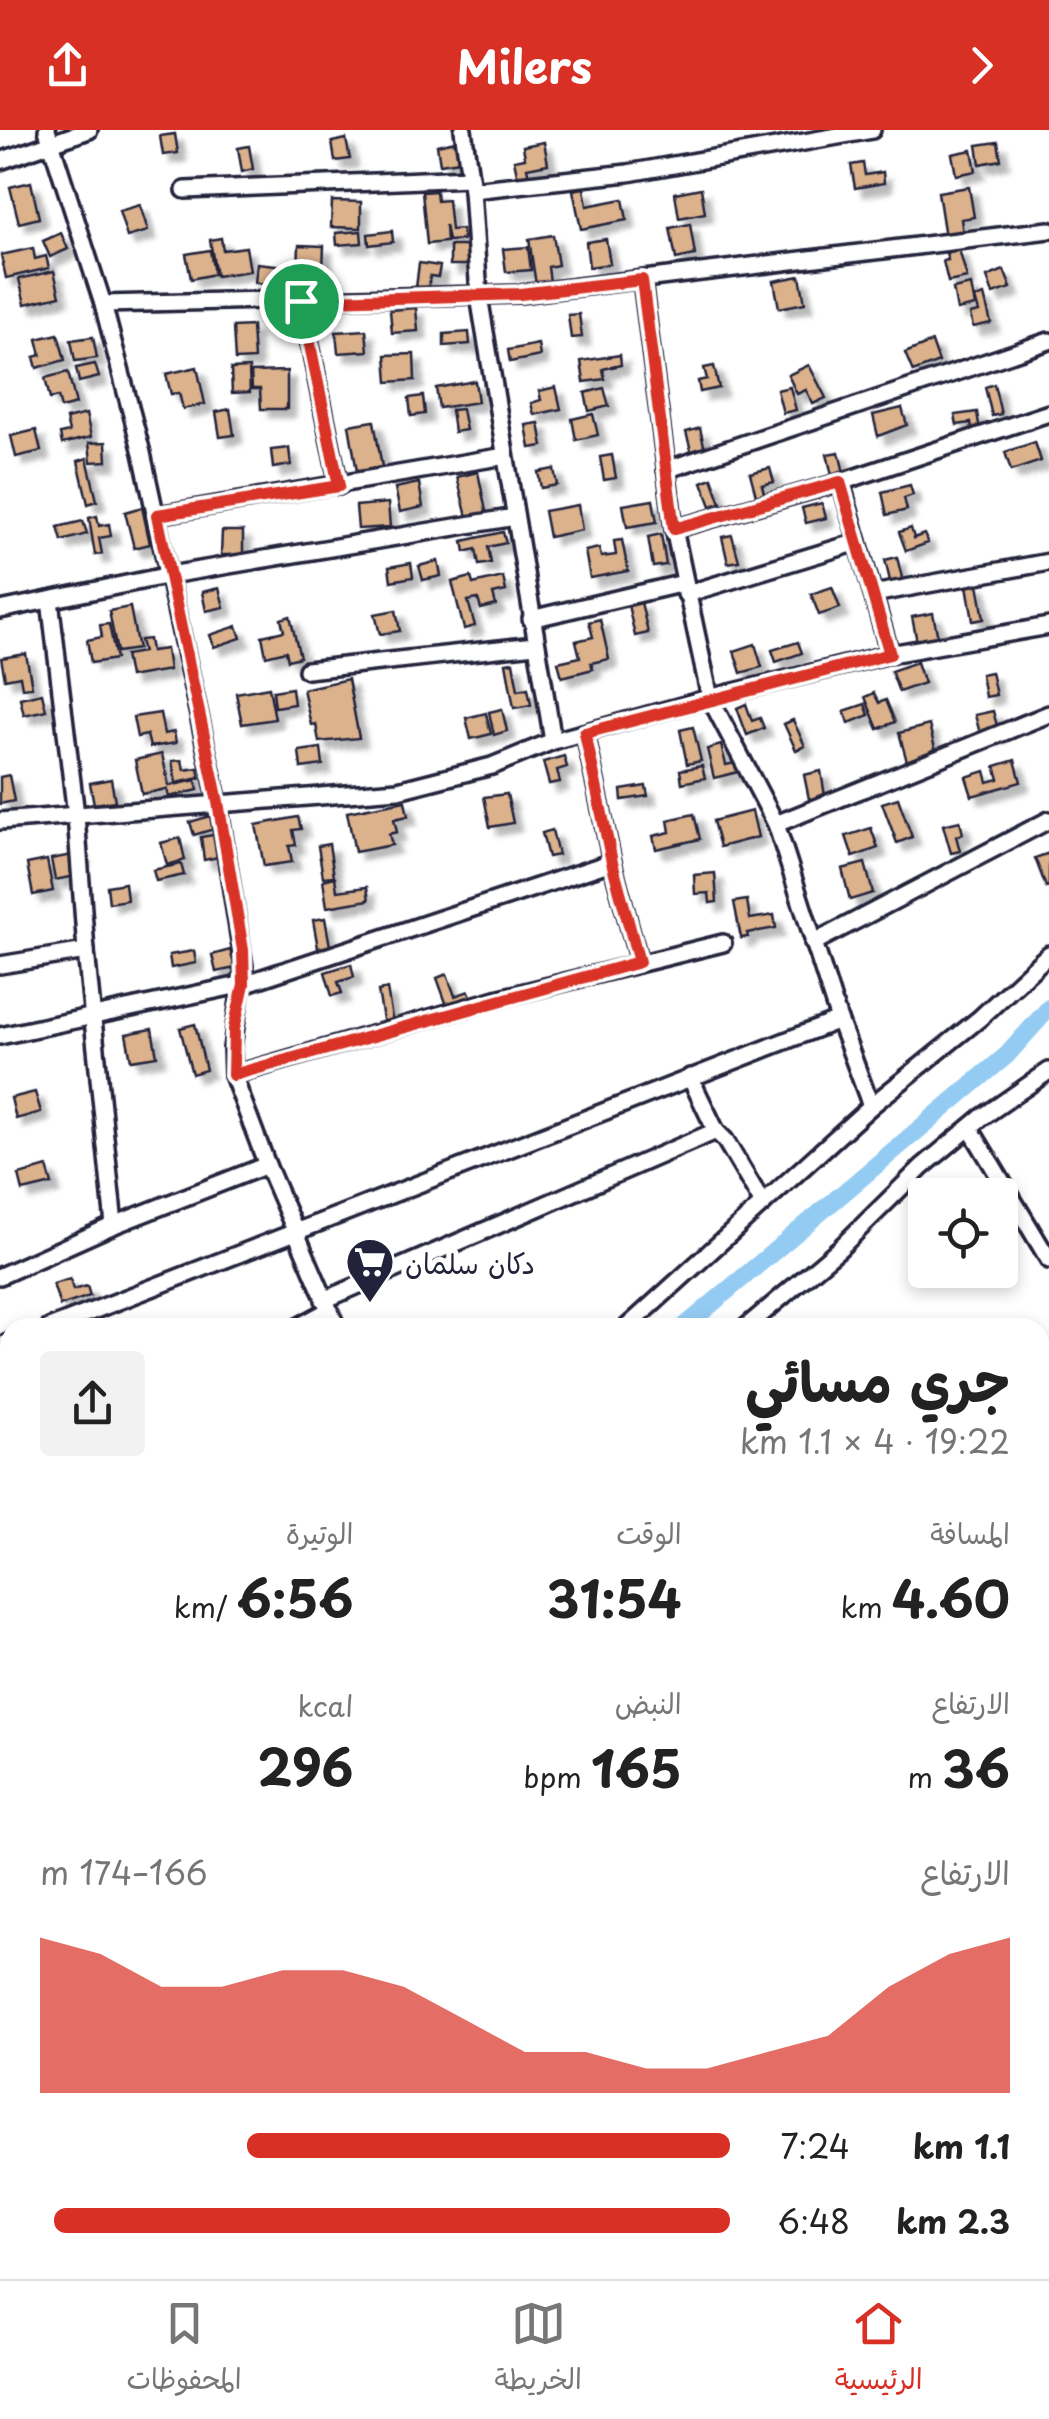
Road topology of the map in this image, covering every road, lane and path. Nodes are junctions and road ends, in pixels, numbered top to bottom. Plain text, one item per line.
1 (89, 130) edge
2 (463, 130) edge
3 (768, 130) edge
4 (872, 130) edge
5 (50, 137) edge
6 (773, 150) junction
7 (0, 161) edge
8 (471, 184) junction
9 (184, 190) dead end
10 (1049, 230) edge
11 (642, 280) junction
12 (479, 296) junction
13 (301, 301) junction
14 (102, 304) junction
15 (1049, 341) edge
16 (1049, 413) edge
17 (506, 456) junction
18 (666, 470) junction
19 (840, 482) junction
20 (339, 486) junction
21 (157, 515) junction
22 (515, 517) junction
23 (674, 529) junction
24 (858, 542) junction
25 (1049, 562) edge
26 (170, 575) junction
27 (685, 588) junction
28 (873, 594) junction
29 (50, 600) junction
30 (0, 610) edge
31 (530, 619) junction
32 (1049, 626) edge
33 (536, 645) junction
34 (890, 654) junction
35 (307, 670) dead end
36 (710, 698) junction
37 (1049, 714) edge
38 (585, 733) junction
39 (553, 741) junction
40 (218, 802) junction
41 (76, 815) junction
42 (1049, 820) edge
43 (0, 822) edge
44 (776, 824) junction
45 (612, 862) junction
46 (814, 943) junction
47 (723, 944) dead end
48 (86, 950) junction
49 (1049, 954) edge
50 (639, 962) junction
51 (0, 966) edge
52 (244, 984) junction
53 (92, 1017) junction
54 (838, 1020) junction
55 (0, 1036) edge
56 (1049, 1071) edge
57 (233, 1075) junction
58 (690, 1077) junction
59 (871, 1106) junction
60 (970, 1128) junction
61 (716, 1131) junction
62 (266, 1164) junction
63 (762, 1204) junction
64 (114, 1225) junction
65 (298, 1233) junction
66 (1049, 1260) edge
67 (0, 1276) edge
68 (327, 1305) junction
69 (75, 1318) edge
70 (309, 1318) edge
71 (332, 1318) edge
72 (637, 1318) edge
73 (758, 1318) edge

1 - 5 street
2 - 8 street
3 - 6 street
4 - 6 street
5 - 7 street
5 - 14 street
6 - 8 street
8 - 9 street
8 - 12 street
10 - 11 street
11 - 12 street
11 - 18 street
12 - 13 street
12 - 17 street
13 - 14 street
13 - 20 street
14 - 21 street
15 - 18 street
16 - 19 street
17 - 20 street
17 - 22 street
18 - 23 street
19 - 23 street
19 - 24 street
20 - 21 street
21 - 26 street
22 - 26 street
22 - 31 street
23 - 27 street
24 - 27 street
24 - 28 street
25 - 28 street
26 - 29 street
26 - 40 street
27 - 31 street
27 - 36 street
28 - 34 street
29 - 30 street
29 - 41 street
31 - 33 street
32 - 34 street
33 - 35 street
33 - 39 street
34 - 36 street
36 - 38 street
36 - 44 street
37 - 44 street
38 - 39 street
38 - 45 street
39 - 40 street
40 - 41 street
40 - 52 street
41 - 43 street
41 - 48 street
42 - 46 street
44 - 46 street
45 - 50 street
45 - 52 street
46 - 54 street
47 - 50 street
48 - 51 street
48 - 53 street
49 - 59 street
50 - 57 street
52 - 53 street
52 - 57 street
53 - 55 street
53 - 64 street
54 - 58 street
54 - 59 street
56 - 60 street
57 - 62 street
58 - 61 street
58 - 65 street
59 - 63 street
60 - 66 street
60 - 73 street
61 - 63 street
61 - 68 street
62 - 64 street
62 - 65 street
63 - 72 street
64 - 67 street
65 - 68 street
65 - 69 street
68 - 70 street
68 - 71 street

